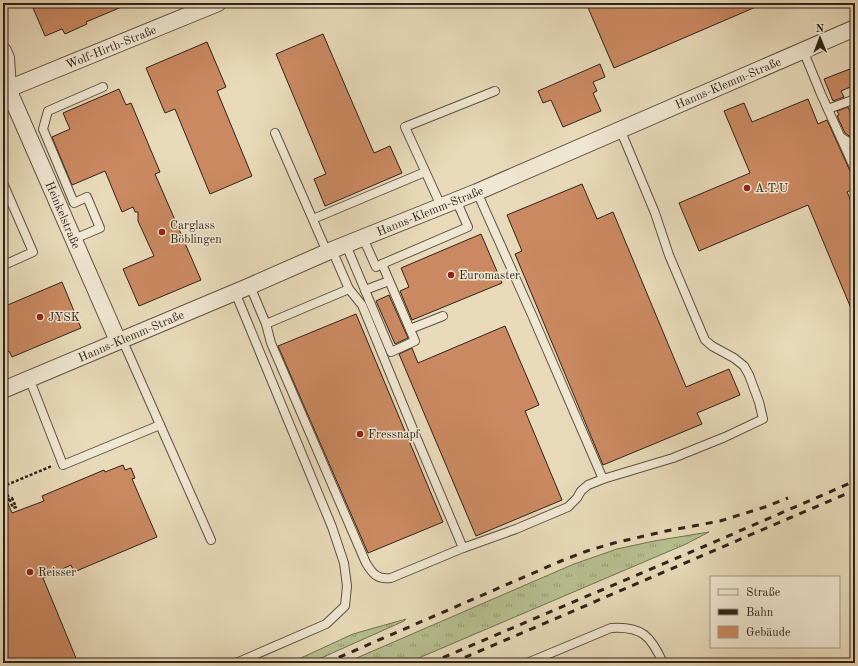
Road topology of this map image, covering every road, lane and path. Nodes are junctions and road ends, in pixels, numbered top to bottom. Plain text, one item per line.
1 (218, 3) edge
2 (855, 28) edge
3 (803, 50) junction
4 (3, 51) edge
5 (103, 87) dead end
6 (5, 88) edge
7 (495, 91) dead end
8 (855, 100) edge
9 (828, 109) junction
10 (620, 130) junction
11 (275, 133) dead end
12 (841, 137) junction
13 (855, 144) edge
14 (852, 159) edge
15 (855, 169) edge
16 (425, 172) junction
17 (3, 183) edge
18 (477, 192) junction
19 (456, 200) junction
20 (441, 206) junction
21 (313, 219) junction
22 (363, 238) junction
23 (74, 239) junction
24 (335, 249) junction
25 (3, 262) edge
26 (382, 264) junction
27 (389, 281) junction
28 (250, 286) junction
29 (349, 289) junction
30 (365, 290) junction
31 (235, 292) junction
32 (443, 316) dead end
33 (266, 324) junction
34 (410, 329) junction
35 (120, 340) junction
36 (29, 378) junction
37 (3, 390) edge
38 (160, 425) junction
39 (62, 461) junction
40 (603, 479) junction
41 (7, 500) dead end
42 (211, 540) dead end
43 (463, 548) junction
44 (236, 663) edge
45 (527, 663) edge
46 (664, 663) edge

1 - 6 street, Wolf-Hirth-Straße
2 - 3 street, Hanns-Klemm-Straße
3 - 9 lane
3 - 10 street, Hanns-Klemm-Straße
4 - 6 street, Heinkelstraße
5 - 23 lane
6 - 23 street, Heinkelstraße
7 - 16 lane
8 - 9 lane
9 - 12 lane
10 - 18 street, Hanns-Klemm-Straße
10 - 40 lane
11 - 21 lane
12 - 13 lane
12 - 14 lane
14 - 15 lane
16 - 20 lane
16 - 21 lane
17 - 25 lane
18 - 19 street, Hanns-Klemm-Straße
18 - 40 lane
19 - 20 street, Hanns-Klemm-Straße
19 - 26 lane
20 - 22 street, Hanns-Klemm-Straße
21 - 24 lane
22 - 24 street, Hanns-Klemm-Straße
22 - 26 lane
23 - 35 street, Heinkelstraße
24 - 28 street, Hanns-Klemm-Straße
24 - 29 lane
24 - 30 lane
26 - 27 lane
27 - 30 lane
27 - 34 lane
28 - 31 street, Hanns-Klemm-Straße
28 - 33 lane
29 - 33 lane
29 - 43 lane
30 - 34 lane
31 - 35 street, Hanns-Klemm-Straße
31 - 44 lane
32 - 34 lane
33 - 43 lane
35 - 36 street, Hanns-Klemm-Straße
35 - 38 lane
36 - 37 street, Hanns-Klemm-Straße
36 - 39 lane
38 - 39 lane
38 - 42 lane
39 - 41 path
40 - 43 lane
45 - 46 lane

